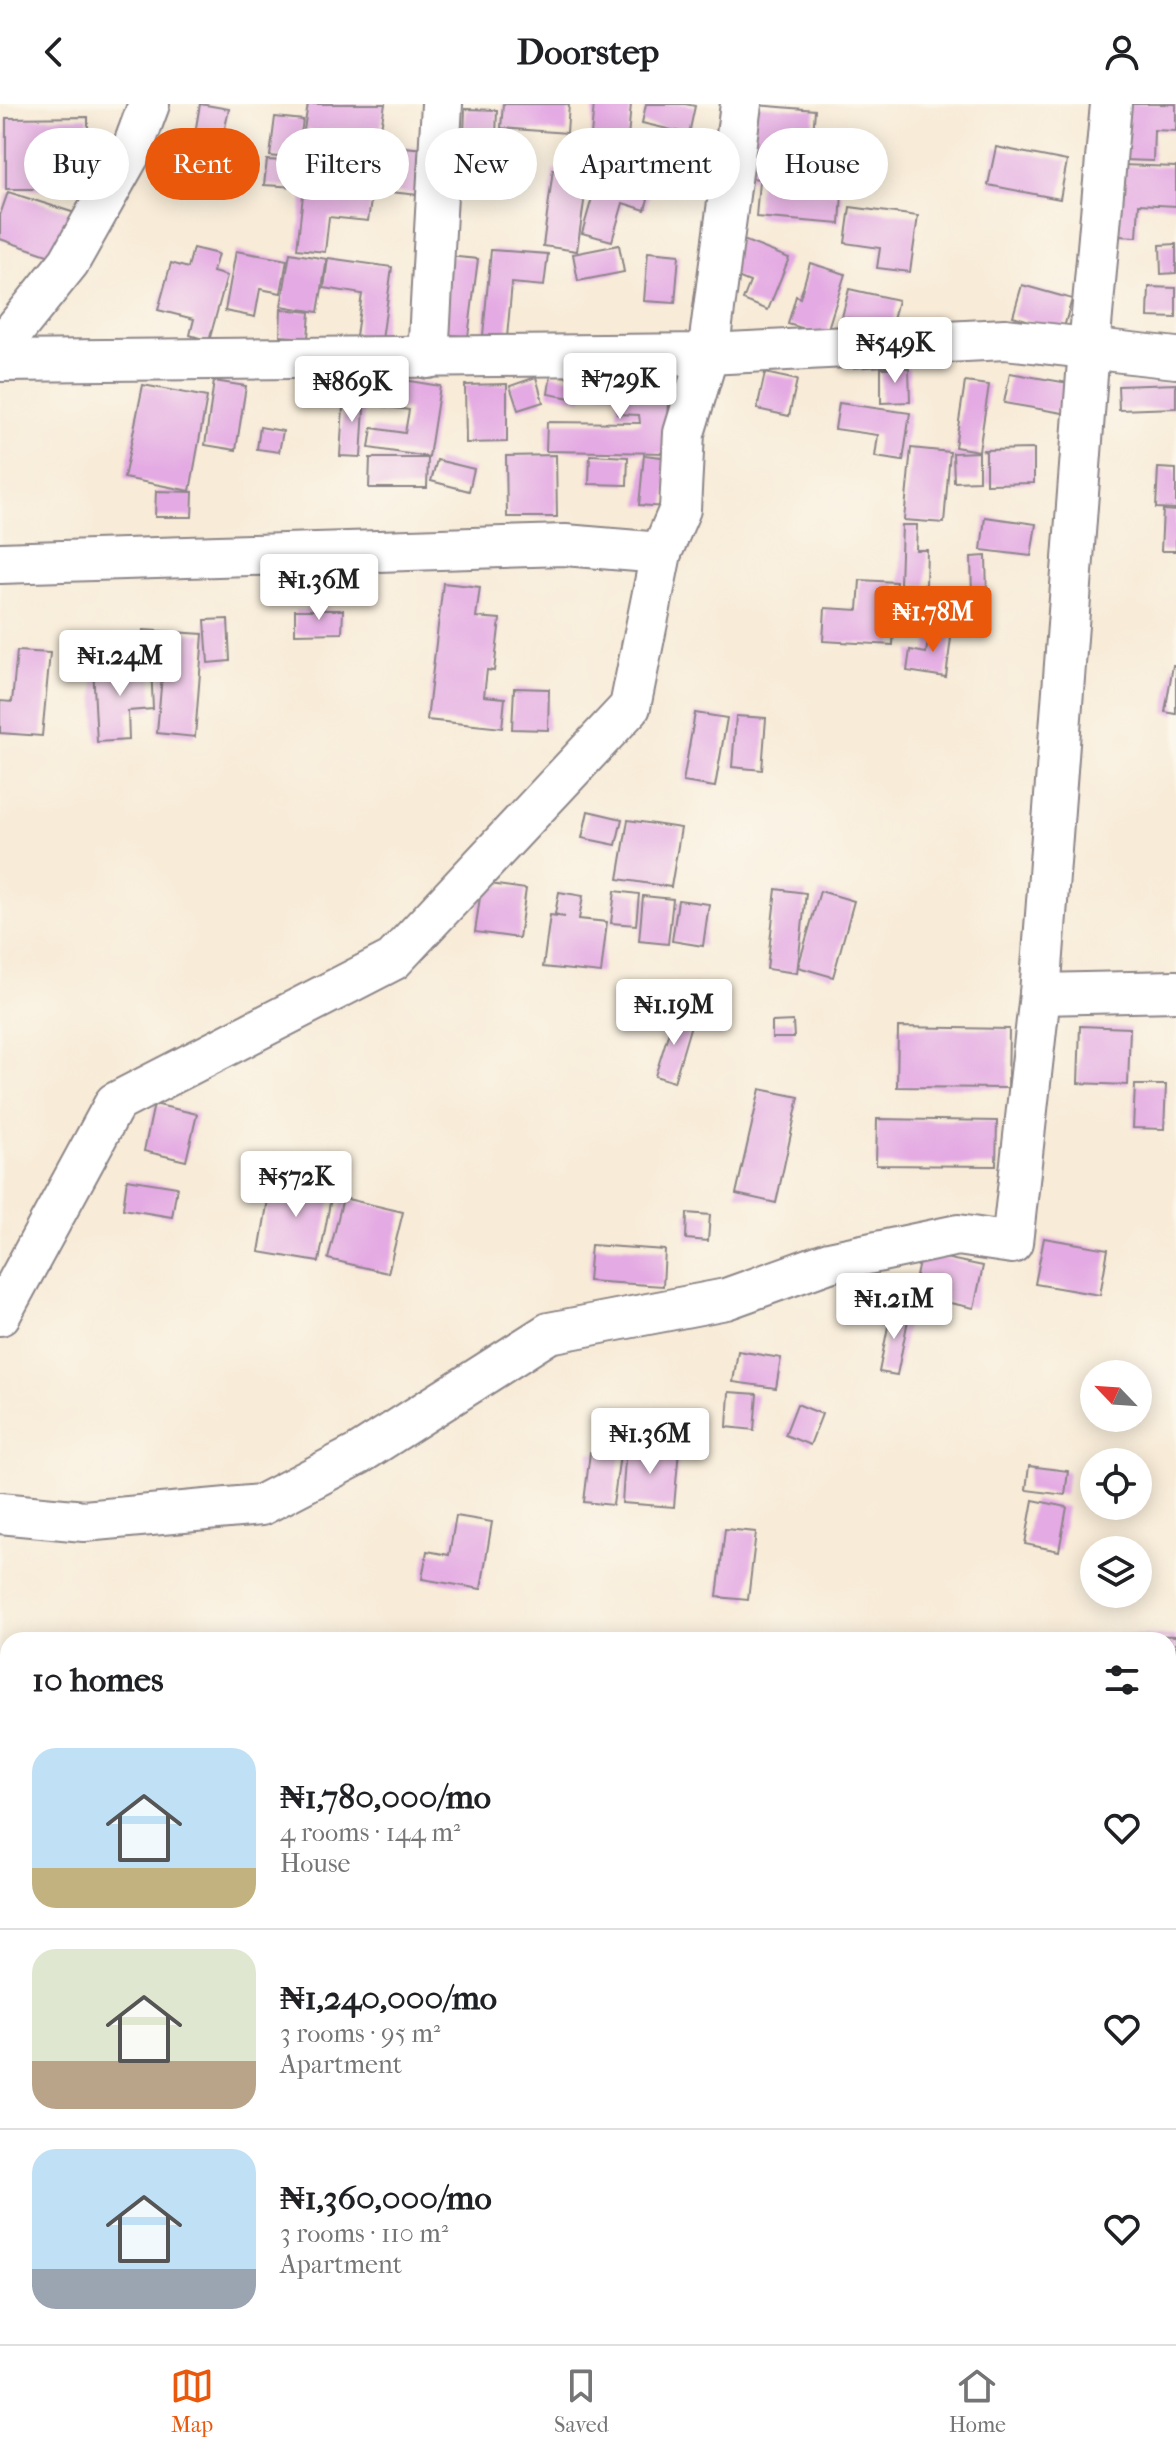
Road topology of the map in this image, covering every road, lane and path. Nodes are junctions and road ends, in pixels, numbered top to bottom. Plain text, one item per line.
1 (149, 104) edge
2 (442, 104) edge
3 (741, 104) edge
4 (1111, 104) edge
5 (0, 348) edge
6 (1089, 348) junction
7 (708, 354) junction
8 (428, 358) junction
9 (1176, 358) edge
10 (0, 361) edge
11 (661, 553) junction
12 (0, 563) edge
13 (1176, 991) edge
14 (1040, 994) junction
15 (0, 1315) edge
16 (0, 1513) edge

1 - 5 street
2 - 8 street
3 - 7 street
4 - 6 street
6 - 7 street
6 - 9 street
6 - 14 street
7 - 8 street
7 - 11 street
8 - 10 street
11 - 12 street
11 - 15 street
13 - 14 street
14 - 16 street

